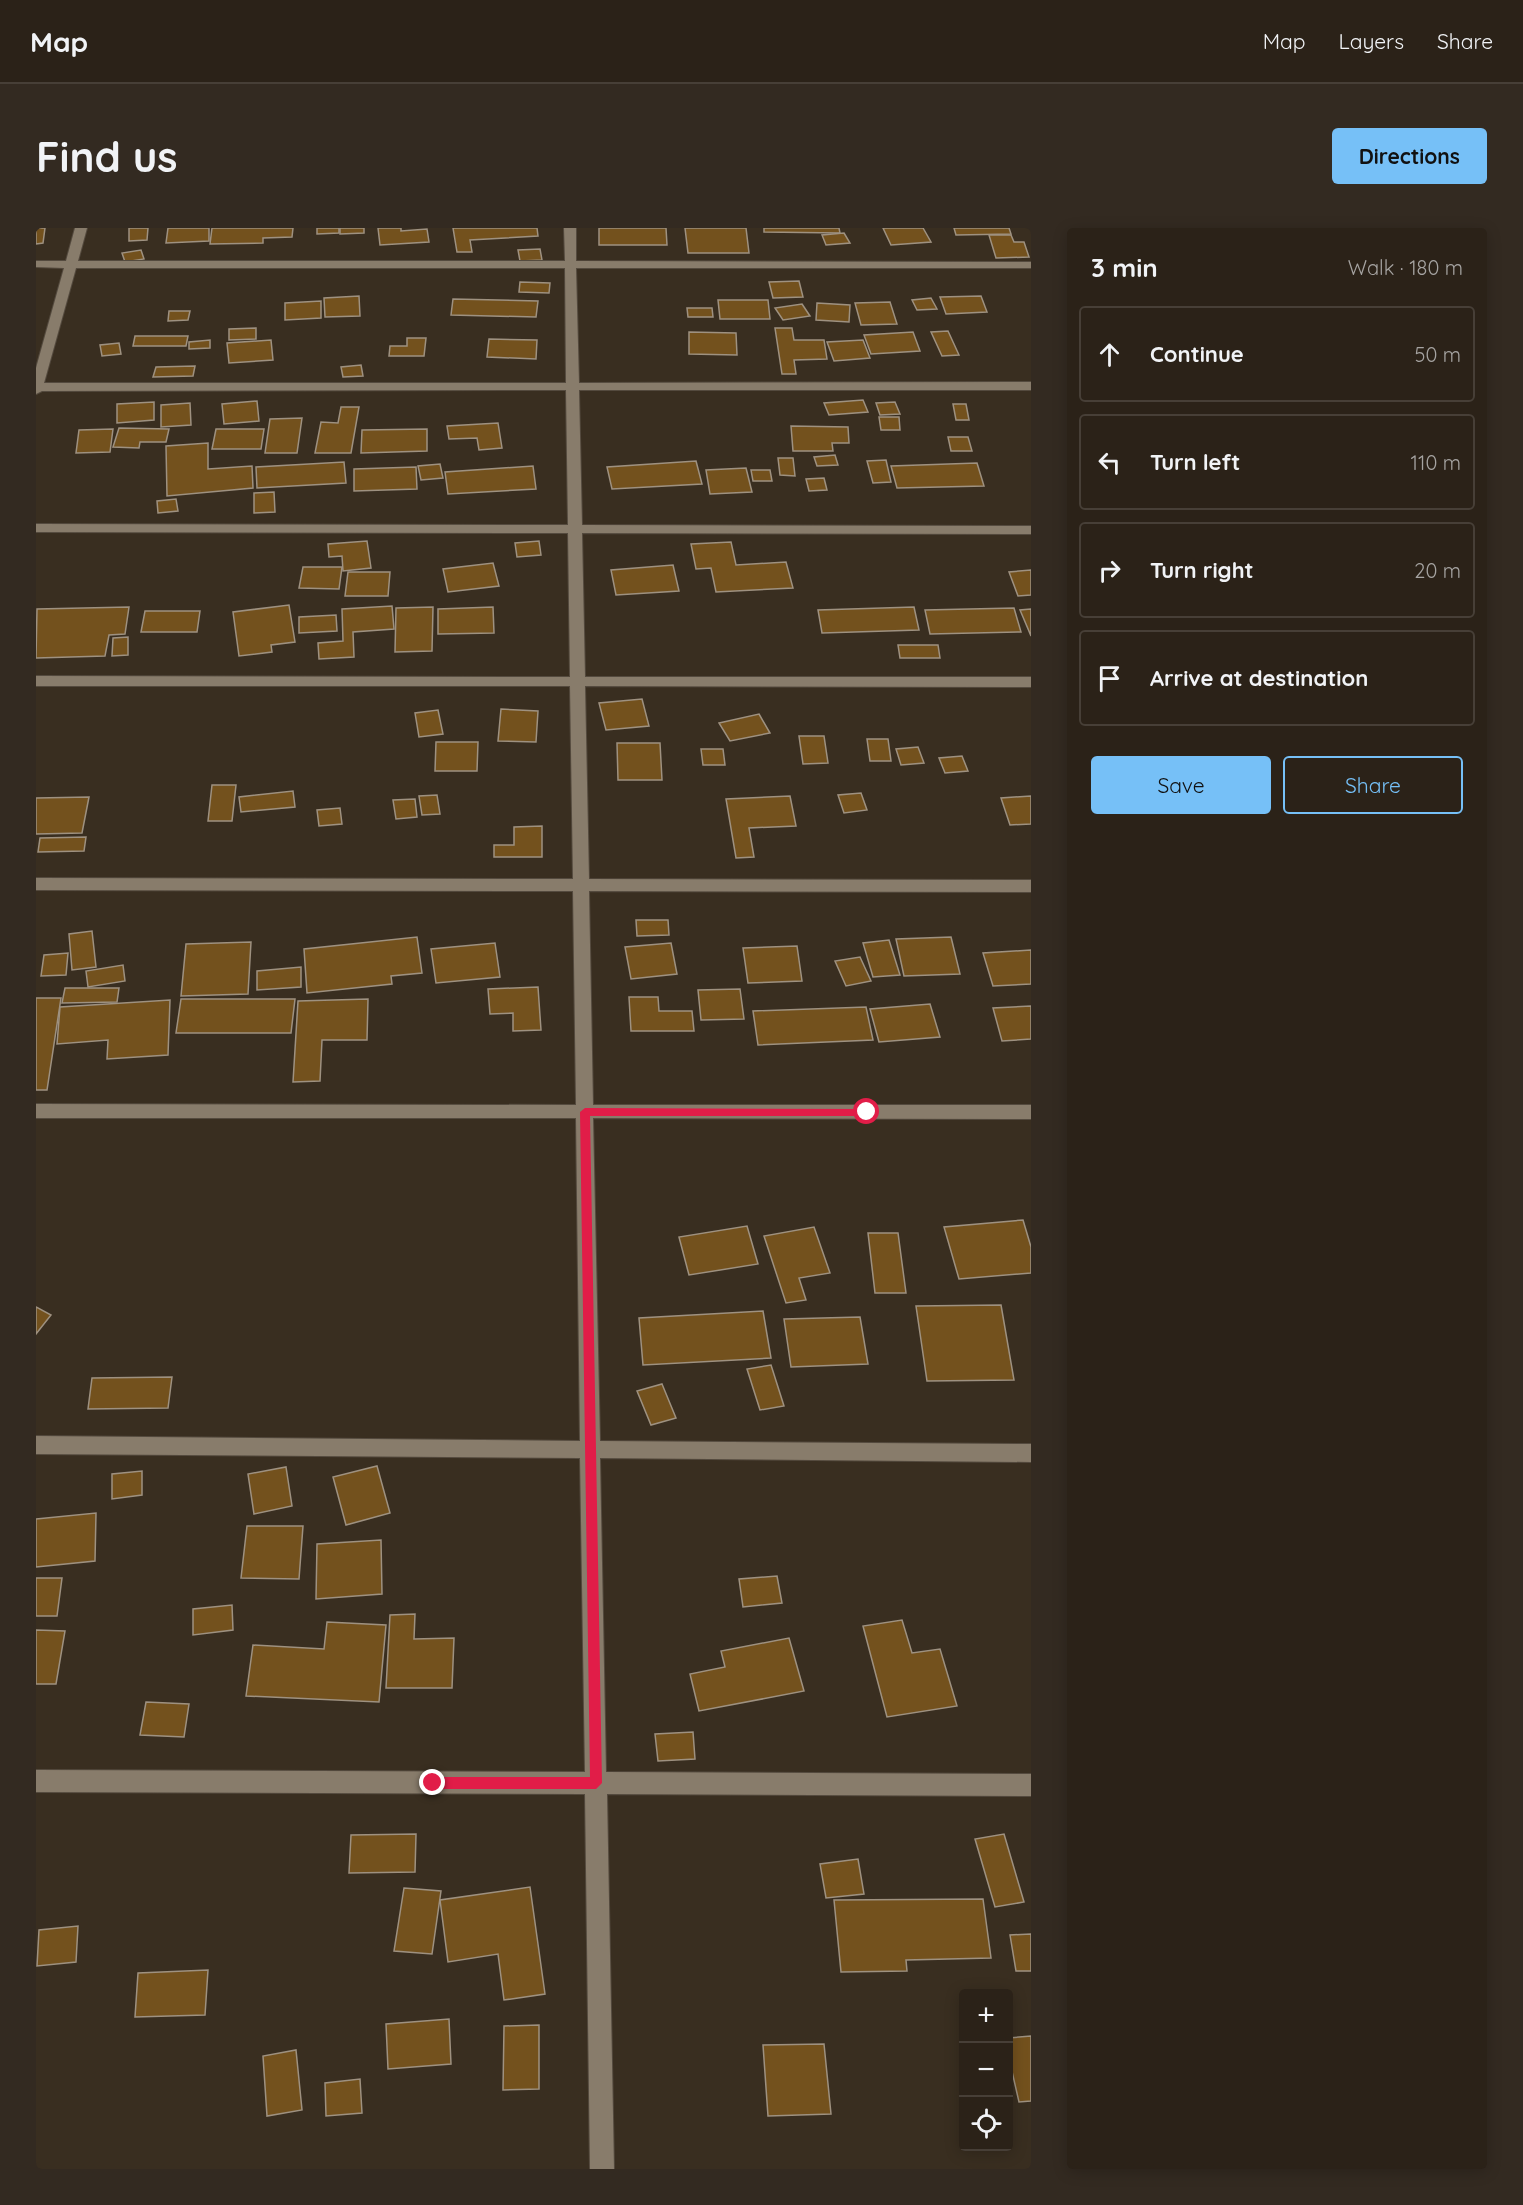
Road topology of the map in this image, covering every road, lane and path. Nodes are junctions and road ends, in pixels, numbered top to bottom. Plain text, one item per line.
1 (81, 228) edge
2 (570, 228) edge
3 (36, 264) edge
4 (71, 264) junction
5 (571, 265) junction
6 (1031, 265) edge
7 (573, 386) junction
8 (1031, 386) edge
9 (36, 388) edge
10 (36, 528) edge
11 (576, 529) junction
12 (1031, 530) edge
13 (36, 681) edge
14 (578, 681) junction
15 (1031, 682) edge
16 (36, 884) edge
17 (581, 885) junction
18 (1031, 886) edge
19 (36, 1111) edge
20 (585, 1112) junction
21 (1031, 1112) edge
22 (36, 1445) edge
23 (590, 1450) junction
24 (1031, 1453) edge
25 (36, 1781) edge
26 (596, 1783) junction
27 (1031, 1785) edge
28 (602, 2169) edge

1 - 4 street
2 - 5 street
3 - 4 street
4 - 5 street
4 - 9 street
5 - 6 street
5 - 7 street
7 - 8 street
7 - 9 street
7 - 11 street
10 - 11 street
11 - 12 street
11 - 14 street
13 - 14 street
14 - 15 street
14 - 17 street
16 - 17 street
17 - 18 street
17 - 20 street
19 - 20 street
20 - 21 street
20 - 23 street
22 - 23 street
23 - 24 street
23 - 26 street
25 - 26 street
26 - 27 street
26 - 28 street

